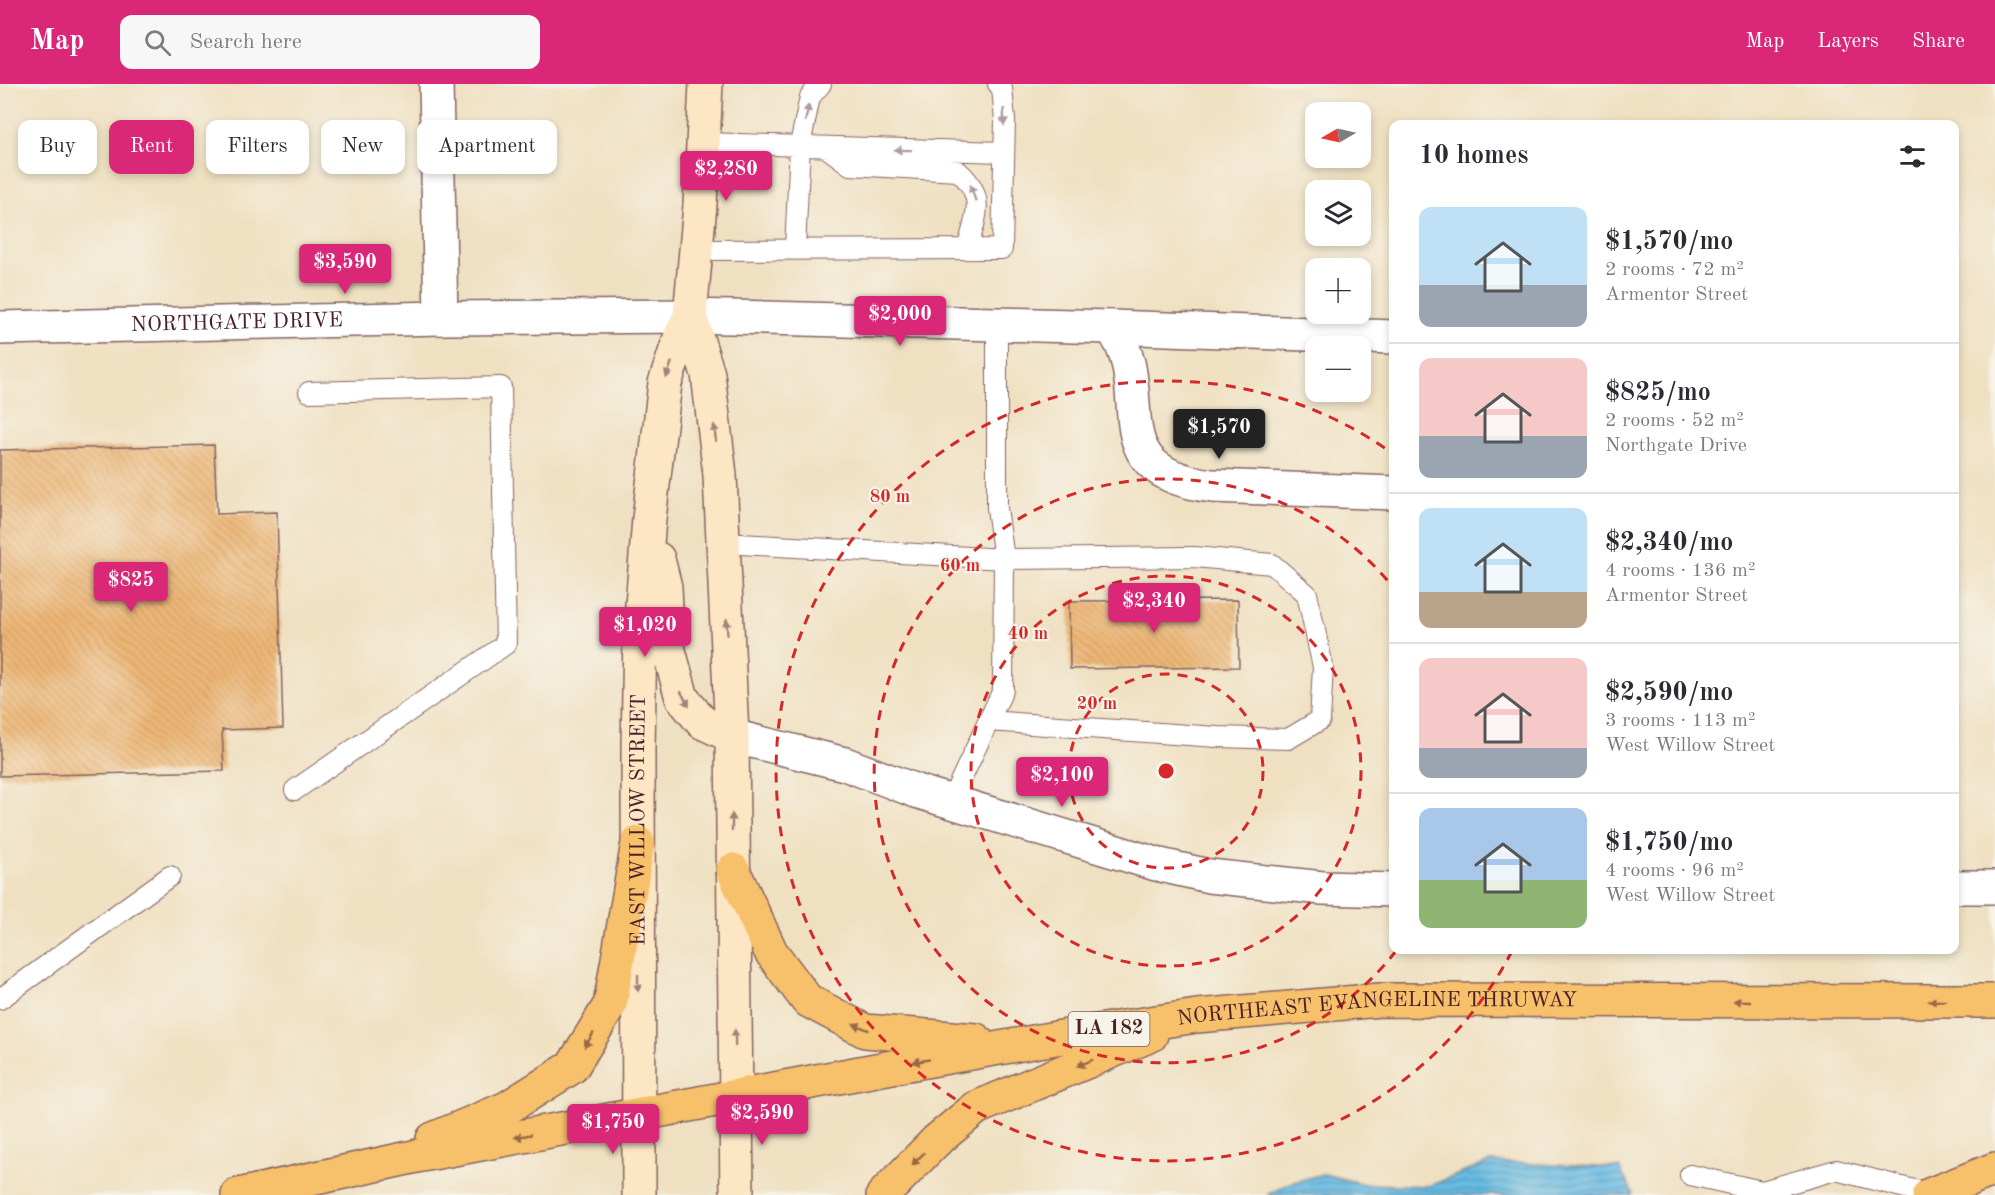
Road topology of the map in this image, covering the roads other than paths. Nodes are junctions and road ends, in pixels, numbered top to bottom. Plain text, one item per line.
1 (436, 84) edge
2 (706, 84) edge
3 (820, 84) edge
4 (998, 84) edge
5 (704, 143) junction
6 (800, 145) junction
7 (826, 148) junction
8 (1003, 152) junction
9 (795, 249) junction
10 (967, 249) junction
11 (696, 250) junction
12 (690, 316) junction
13 (441, 318) junction
14 (997, 324) junction
15 (1111, 327) junction
16 (0, 328) edge
17 (1389, 337) edge
18 (309, 392) dead end
19 (1389, 493) edge
20 (649, 519) junction
21 (723, 543) junction
22 (1004, 560) junction
23 (988, 721) junction
24 (732, 736) junction
25 (295, 790) dead end
26 (951, 801) junction
27 (638, 843) junction
28 (733, 870) junction
29 (170, 876) dead end
30 (1959, 887) edge
31 (1995, 887) edge
32 (1389, 890) edge
33 (0, 999) edge
34 (1995, 1001) edge
35 (1197, 1016) junction
36 (1023, 1043) junction
37 (736, 1096) junction
38 (638, 1115) junction
39 (368, 1166) junction
40 (1995, 1169) edge
41 (1690, 1174) dead end
42 (1929, 1194) edge
43 (238, 1195) edge
44 (639, 1195) edge
45 (737, 1195) edge
46 (883, 1195) edge

1 - 13 street
2 - 5 main road, EAST WILLOW STREET
6 -> 3 lane
4 -> 8 lane
5 - 6 lane
5 - 11 main road, EAST WILLOW STREET
6 - 7 lane
6 - 9 lane
8 -> 7 lane
10 -> 7 lane
8 - 10 lane
9 - 10 lane
9 - 11 lane
11 - 12 main road, EAST WILLOW STREET
12 - 13 street, NORTHGATE DRIVE
12 - 14 street, NORTHGATE DRIVE
12 -> 20 main road, EAST WILLOW STREET
21 -> 12 main road, EAST WILLOW STREET
13 - 16 street, NORTHGATE DRIVE
14 - 15 street, NORTHGATE DRIVE
14 - 22 lane
15 - 17 street, NORTHGATE DRIVE
15 - 19 street
18 - 25 lane
20 -> 24 main road
20 - 27 main road, EAST WILLOW STREET
21 - 22 lane
24 -> 21 main road, EAST WILLOW STREET
22 - 23 lane
22 - 23 lane
23 - 26 lane
24 - 26 street
28 -> 24 main road, EAST WILLOW STREET
26 - 32 street
27 -> 38 main road, EAST WILLOW STREET
27 -> 39 highway
36 -> 28 highway
37 -> 28 main road, EAST WILLOW STREET
29 - 33 lane
30 - 31 street
34 -> 35 highway, NORTHEAST EVANGELINE THRUWAY / LA 182
35 - 36 highway, NORTHEAST EVANGELINE THRUWAY / LA 182
35 -> 46 highway
36 -> 37 highway, NORTHEAST EVANGELINE THRUWAY / LA 182
37 - 38 highway, NORTHEAST EVANGELINE THRUWAY / LA 182
37 - 45 main road, EAST WILLOW STREET
38 -> 39 highway, NORTHEAST EVANGELINE THRUWAY / LA 182
38 - 44 main road, EAST WILLOW STREET
39 - 43 highway, NORTHEAST EVANGELINE THRUWAY / LA 182
40 - 42 highway
41 - 42 lane

